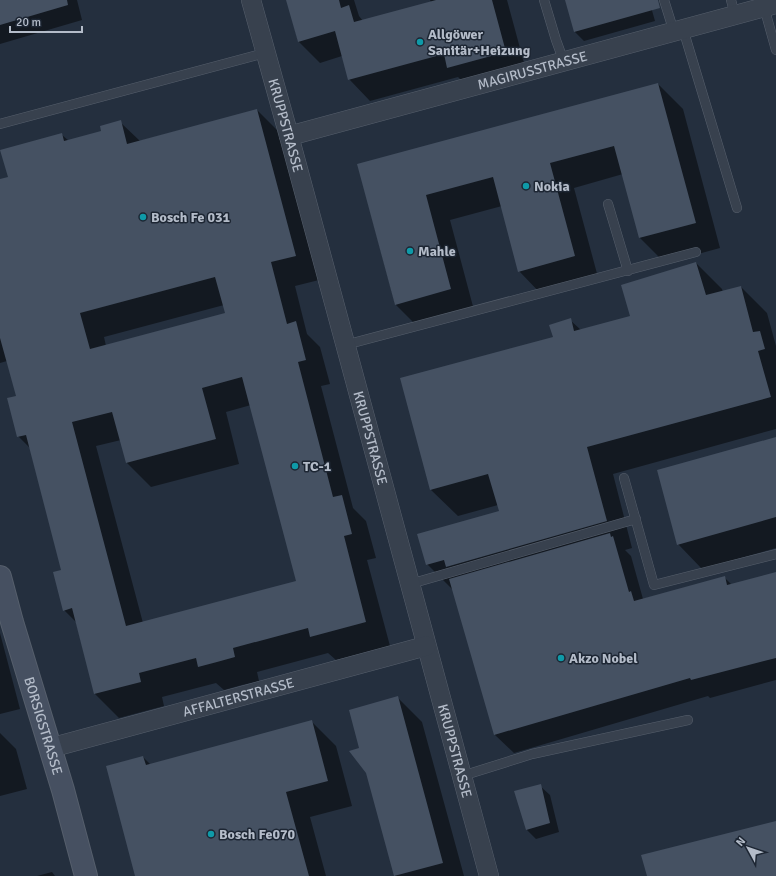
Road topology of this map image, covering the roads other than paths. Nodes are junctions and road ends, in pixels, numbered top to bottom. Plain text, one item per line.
1 (250, 0) edge
2 (544, 0) edge
3 (664, 0) edge
4 (770, 6) edge
5 (733, 8) edge
6 (679, 30) junction
7 (776, 50) edge
8 (265, 53) junction
9 (564, 62) junction
10 (0, 124) edge
11 (288, 136) junction
12 (608, 204) dead end
13 (736, 208) dead end
14 (696, 252) dead end
15 (628, 270) junction
16 (345, 345) junction
17 (624, 478) dead end
18 (636, 519) junction
19 (776, 554) edge
20 (0, 577) edge
21 (410, 584) junction
22 (426, 646) junction
23 (688, 720) dead end
24 (50, 748) junction
25 (462, 776) junction
26 (86, 876) edge
27 (489, 876) edge

1 - 8 street, KRUPPSTRASSE
2 - 9 lane
3 - 6 lane
4 - 5 street, MAGIRUSSTRASSE
4 - 7 lane
5 - 6 street, MAGIRUSSTRASSE
6 - 9 street, MAGIRUSSTRASSE
6 - 13 lane
8 - 10 lane
8 - 11 street, KRUPPSTRASSE
9 - 11 street, MAGIRUSSTRASSE
11 - 16 street, KRUPPSTRASSE
12 - 15 lane
14 - 15 lane
15 - 16 lane
16 - 21 street, KRUPPSTRASSE
17 - 18 lane
18 - 19 lane
18 - 21 lane
20 - 24 main road, BORSIGSTRASSE
21 - 22 street, KRUPPSTRASSE
22 - 24 street, AFFALTERSTRASSE
22 - 25 street, KRUPPSTRASSE
23 - 25 lane
24 - 26 main road, BORSIGSTRASSE
25 - 27 street, KRUPPSTRASSE

